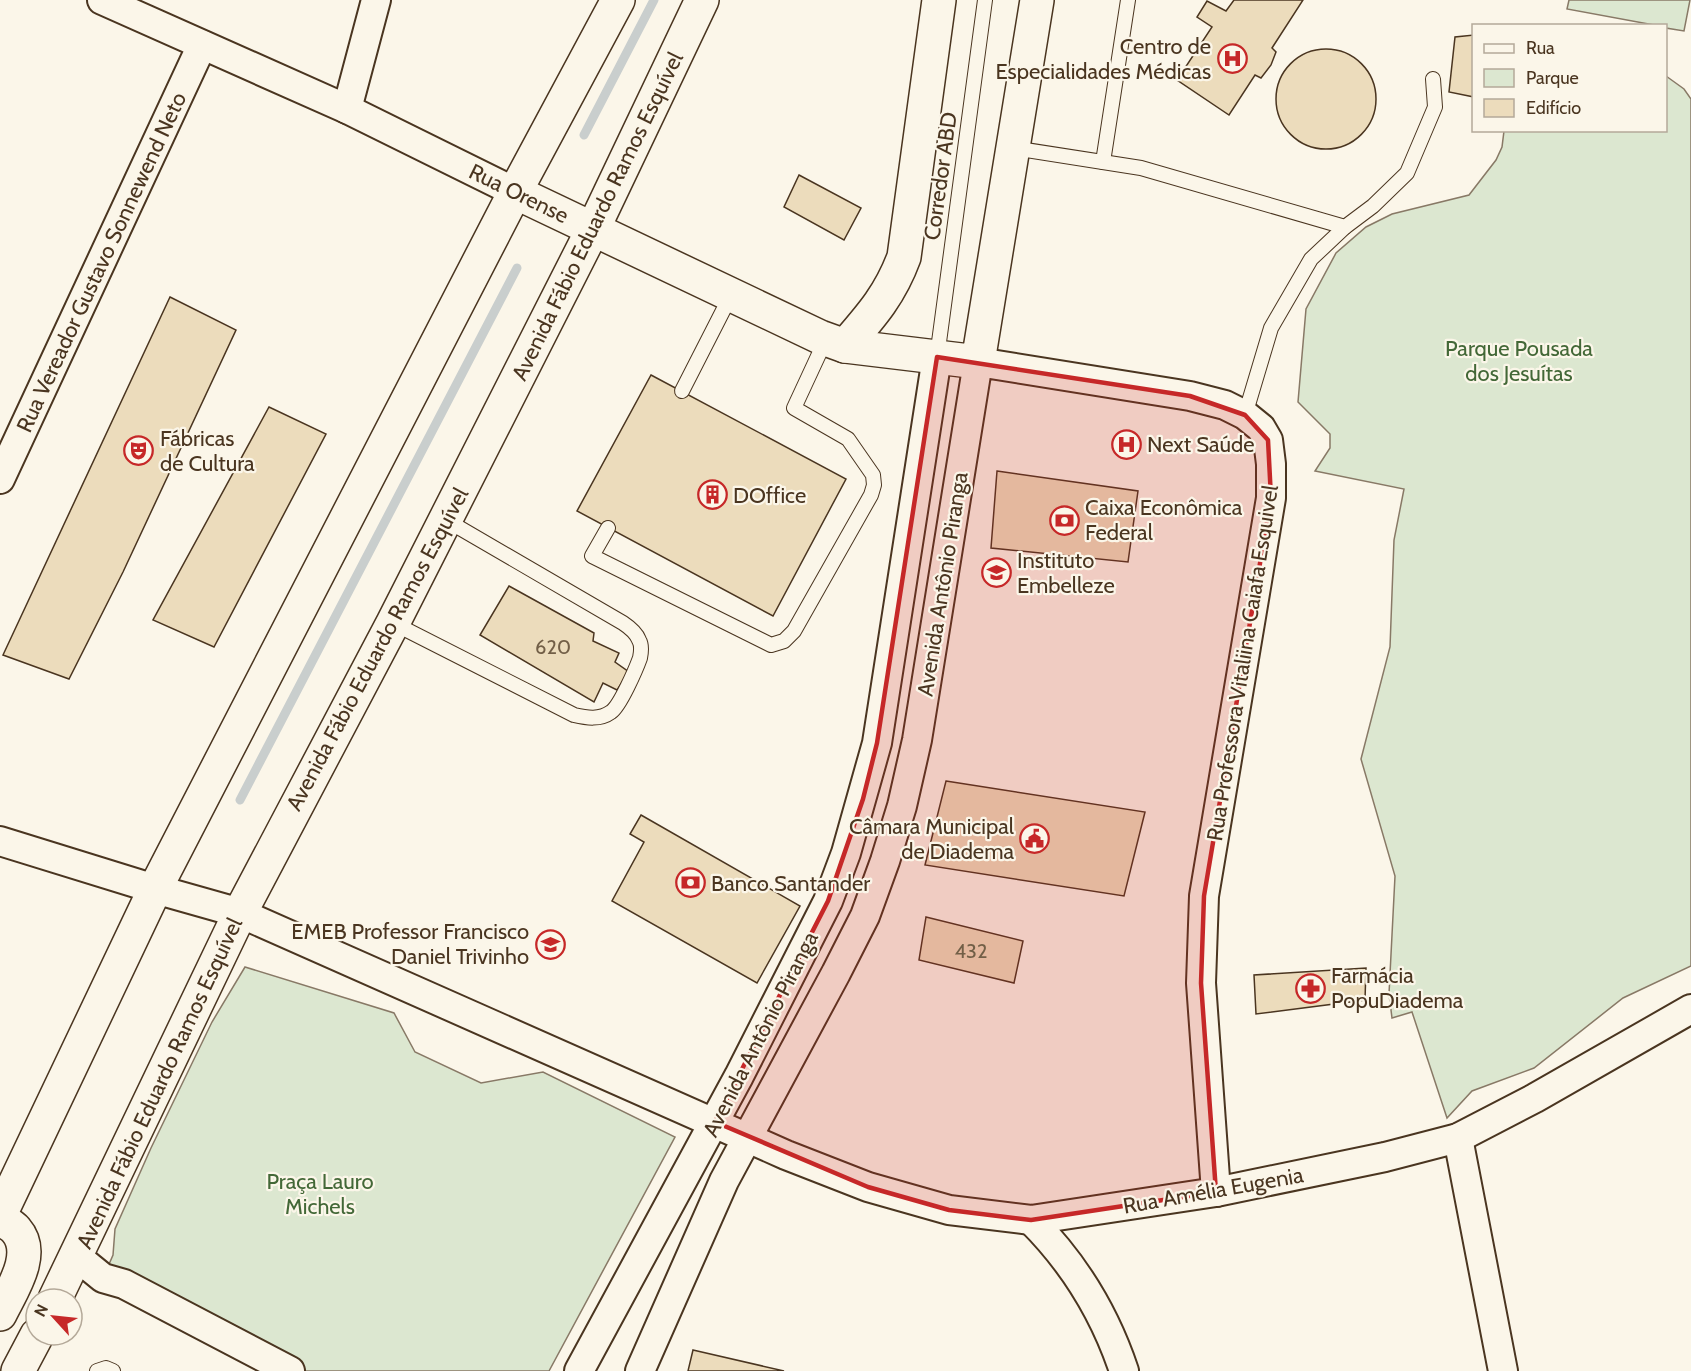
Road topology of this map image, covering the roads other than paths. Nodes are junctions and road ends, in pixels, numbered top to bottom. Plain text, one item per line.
1 (102, 0) edge
2 (376, 0) edge
3 (618, 0) edge
4 (702, 0) edge
5 (939, 0) edge
6 (985, 0) edge
7 (1037, 0) edge
8 (1128, 0) edge
9 (202, 45) junction
10 (1433, 79) dead end
11 (347, 109) junction
12 (1013, 148) junction
13 (1103, 162) junction
14 (515, 192) junction
15 (1345, 227) junction
16 (593, 229) junction
17 (732, 295) junction
18 (835, 342) junction
19 (937, 357) junction
20 (978, 362) junction
21 (682, 392) dead end
22 (1245, 415) junction
23 (0, 479) edge
24 (446, 520) junction
25 (608, 528) dead end
26 (393, 623) junction
27 (0, 841) edge
28 (155, 890) junction
29 (240, 913) junction
30 (1691, 1009) edge
31 (715, 1122) junction
32 (747, 1137) junction
33 (1458, 1138) junction
34 (1216, 1192) junction
35 (0, 1217) edge
36 (1031, 1220) junction
37 (76, 1256) junction
38 (61, 1287) edge
39 (0, 1314) edge
40 (31, 1347) edge
41 (18, 1371) edge
42 (97, 1371) edge
43 (113, 1371) edge
44 (290, 1371) edge
45 (579, 1371) edge
46 (640, 1371) edge
47 (1124, 1371) edge
48 (1503, 1371) edge

1 - 9 street, Rua Orense
2 - 11 street
3 - 14 main road
4 - 16 main road, Avenida Fábio Eduardo Ramos Esquível
5 - 18 main road
6 - 19 lane, Corredor ABD
7 - 12 main road, Avenida Antônio Piranga
8 - 13 lane
9 - 11 street, Rua Orense
9 - 23 street, Rua Vereador Gustavo Sonnewend Neto
10 - 15 lane
11 - 14 street, Rua Orense
12 - 13 lane
12 - 20 main road, Avenida Antônio Piranga
13 - 15 lane
14 - 16 main road, Rua Orense
14 - 28 main road
15 - 22 lane
16 - 17 main road, Rua Orense
16 - 24 main road, Avenida Fábio Eduardo Ramos Esquível
17 - 18 main road, Rua Orense
17 - 21 lane
18 - 19 main road, Rua Orense
18 - 25 lane
19 - 20 main road, Rua Orense
19 - 31 street, Avenida Antônio Piranga
20 - 22 street, Rua Professora Vitaliina Caiafa Esquivel
20 - 32 street, Avenida Antônio Piranga
22 - 34 street, Rua Professora Vitaliina Caiafa Esquivel
24 - 26 main road, Avenida Fábio Eduardo Ramos Esquível
24 - 26 lane
26 - 29 main road, Avenida Fábio Eduardo Ramos Esquível
27 - 28 street, Rua Amélia Eugenia
28 - 29 street, Rua Amélia Eugenia
28 - 35 main road
29 - 31 street, Rua Amélia Eugenia
29 - 37 main road, Avenida Fábio Eduardo Ramos Esquível
30 - 33 street, Rua Amélia Eugenia
31 - 32 street, Rua Amélia Eugenia
31 - 45 street, Avenida Antônio Piranga
32 - 36 street, Rua Amélia Eugenia
32 - 46 street, Avenida Antônio Piranga
33 - 34 street, Rua Amélia Eugenia
33 - 48 street
34 - 36 street, Rua Amélia Eugenia
35 - 39 main road
36 - 47 street
37 - 38 main road, Avenida Fábio Eduardo Ramos Esquível
37 - 44 street
40 - 41 main road
42 - 43 lane

